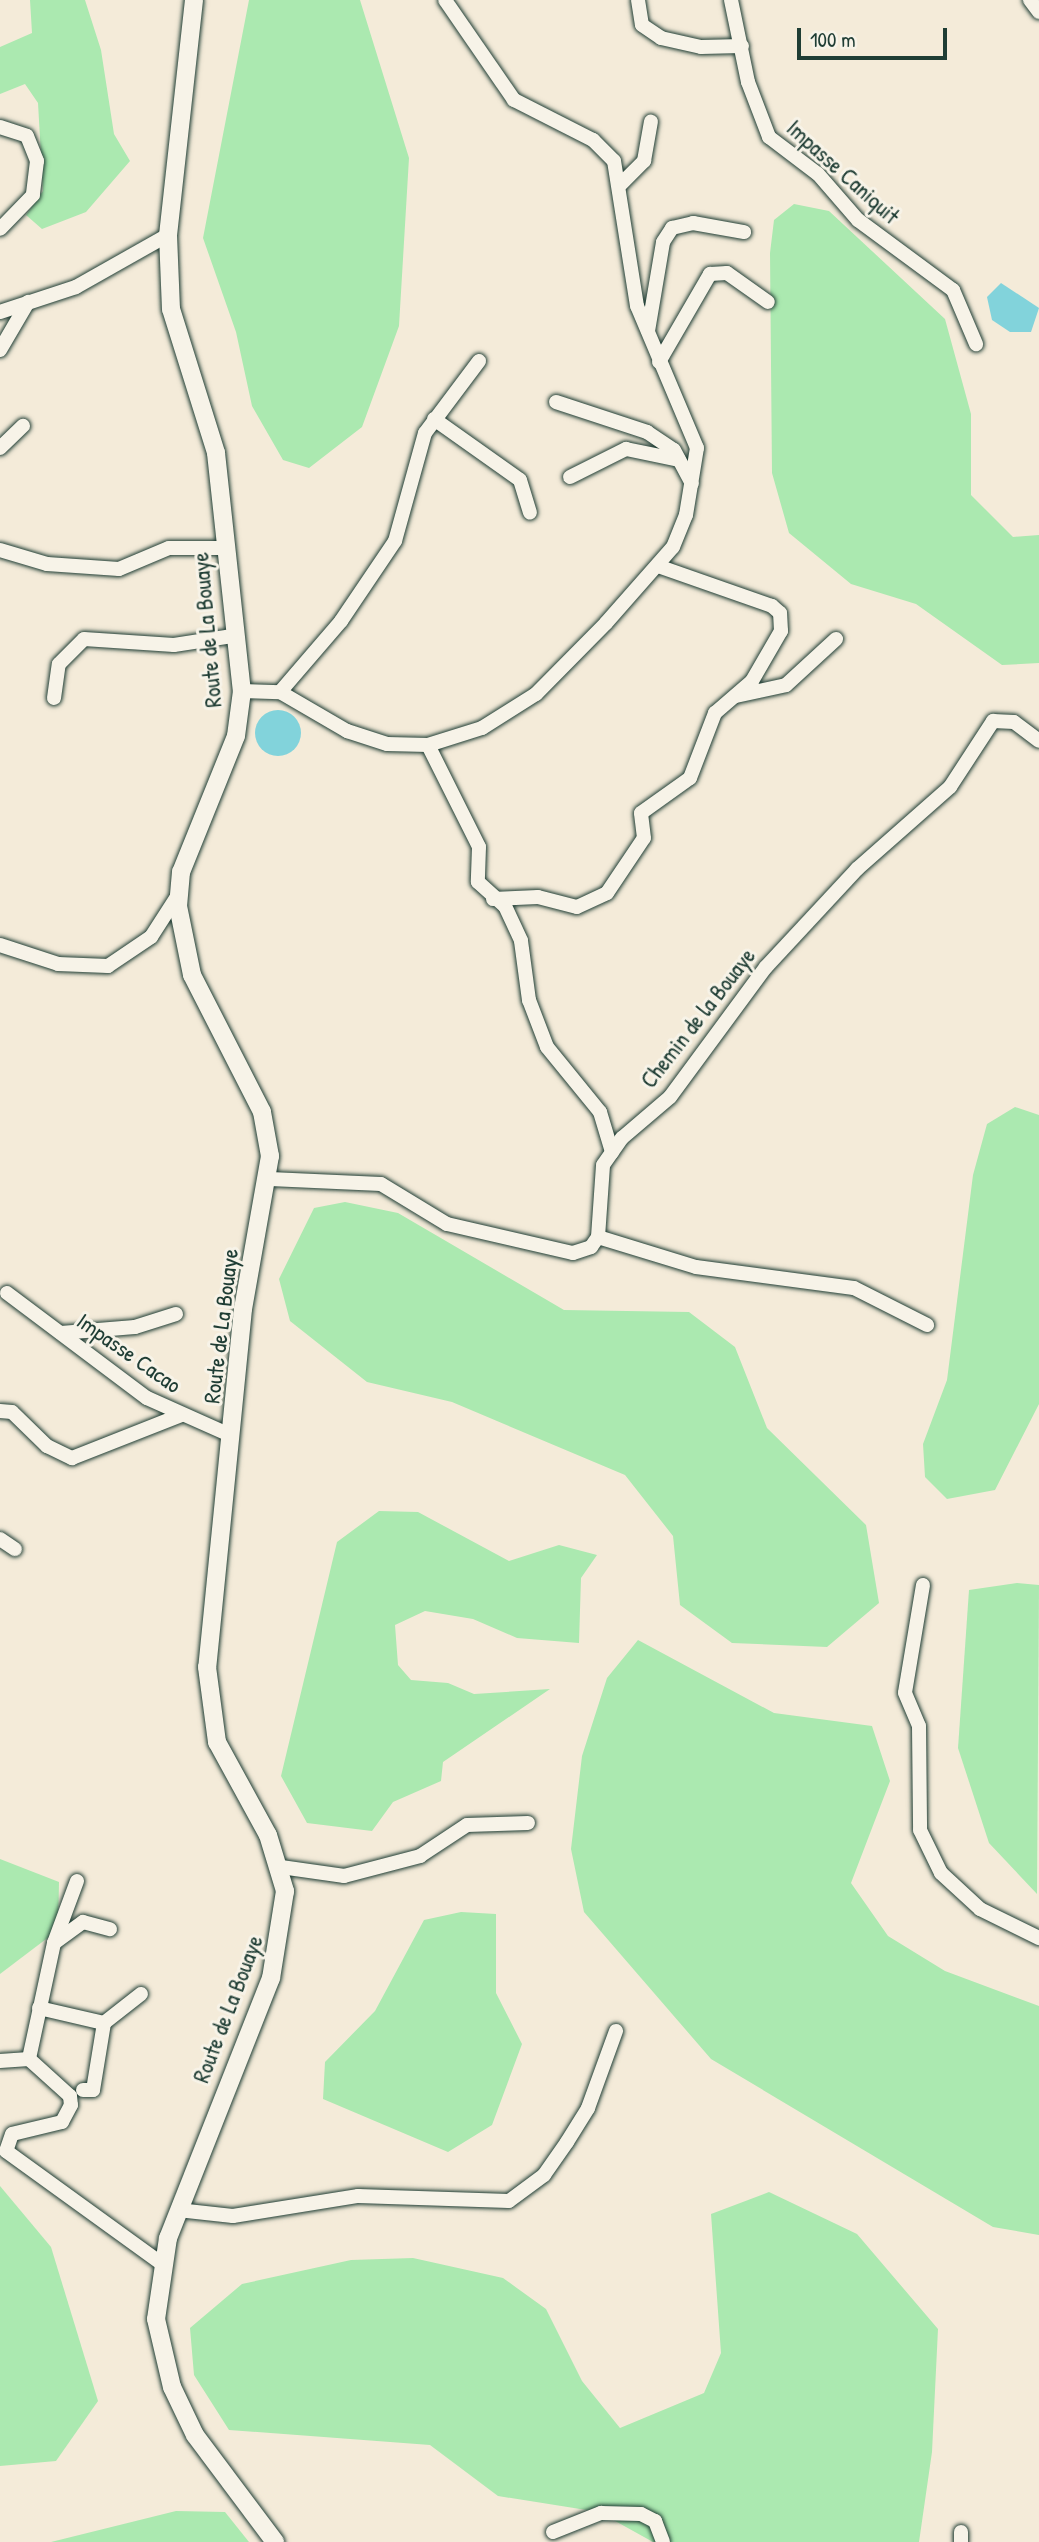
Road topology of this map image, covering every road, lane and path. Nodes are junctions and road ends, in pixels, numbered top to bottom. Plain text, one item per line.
1 (194, 0) edge
2 (445, 0) edge
3 (638, 0) edge
4 (731, 0) edge
5 (1030, 0) edge
6 (1039, 12) edge
7 (742, 46) junction
8 (652, 122) dead end
9 (0, 127) edge
10 (621, 184) junction
11 (0, 229) edge
12 (744, 232) dead end
13 (168, 235) junction
14 (29, 302) junction
15 (768, 302) dead end
16 (0, 312) edge
17 (647, 333) junction
18 (976, 344) dead end
19 (0, 350) edge
20 (480, 361) dead end
21 (659, 362) junction
22 (556, 402) dead end
23 (434, 419) junction
24 (23, 426) dead end
25 (0, 448) edge
26 (679, 460) junction
27 (570, 477) dead end
28 (692, 484) junction
29 (530, 513) dead end
30 (224, 548) junction
31 (0, 550) edge
32 (658, 566) junction
33 (232, 636) junction
34 (836, 639) dead end
35 (242, 691) junction
36 (280, 692) junction
37 (736, 696) junction
38 (54, 698) dead end
39 (1039, 741) edge
40 (428, 745) junction
41 (178, 895) junction
42 (493, 899) junction
43 (0, 944) edge
44 (612, 1152) junction
45 (270, 1179) junction
46 (598, 1237) junction
47 (7, 1293) dead end
48 (176, 1314) dead end
49 (928, 1325) dead end
50 (61, 1333) junction
51 (0, 1411) edge
52 (181, 1415) junction
53 (232, 1436) junction
54 (0, 1539) edge
55 (15, 1549) dead end
56 (923, 1585) dead end
57 (528, 1823) dead end
58 (281, 1867) junction
59 (77, 1881) dead end
60 (110, 1929) dead end
61 (1039, 1938) edge
62 (54, 1944) junction
63 (141, 1994) dead end
64 (39, 2008) junction
65 (104, 2023) junction
66 (616, 2031) dead end
67 (29, 2059) junction
68 (0, 2061) edge
69 (83, 2091) dead end
70 (3, 2143) edge
71 (178, 2210) junction
72 (162, 2264) junction
73 (552, 2532) dead end
74 (275, 2542) edge
75 (663, 2542) edge

1 - 13 main road, Route de La Bouaye
2 - 10 street
3 - 7 street
4 - 7 street, Impasse Caniquit
5 - 6 street
7 - 18 street, Impasse Caniquit
8 - 10 street
9 - 11 street
10 - 17 street
12 - 17 street
13 - 14 street
13 - 30 main road, Route de La Bouaye
14 - 16 street
14 - 19 street
15 - 21 street
17 - 21 street
20 - 23 street
21 - 28 street
22 - 26 street
23 - 29 street
23 - 36 street
24 - 25 street
26 - 27 street
26 - 28 street
28 - 32 street
30 - 31 street
30 - 33 main road, Route de La Bouaye
32 - 37 street
32 - 40 street
33 - 35 main road, Route de La Bouaye
33 - 38 street
34 - 37 street
35 - 36 street
35 - 41 main road, Route de La Bouaye
36 - 40 street
37 - 42 street
39 - 44 street, Chemin de la Bouaye
40 - 42 street
41 - 43 street
41 - 45 main road, Route de La Bouaye
42 - 44 street
44 - 46 street, Chemin de la Bouaye
45 - 46 street
45 - 53 main road, Route de La Bouaye
46 - 49 street
47 - 50 street, Impasse Cacao
48 - 50 street
50 - 52 street, Impasse Cacao
51 - 52 street
52 - 53 street, Impasse Cacao
53 - 58 main road, Route de La Bouaye
54 - 55 street
56 - 61 street
57 - 58 street
58 - 71 main road, Route de La Bouaye
59 - 62 street
60 - 62 street
62 - 64 street
63 - 65 street
64 - 65 street
64 - 67 street
65 - 69 street
66 - 71 street
67 - 68 street
67 - 70 street
70 - 72 street
71 - 72 main road, Route de La Bouaye
72 - 74 main road, Route de La Bouaye
73 - 75 street

